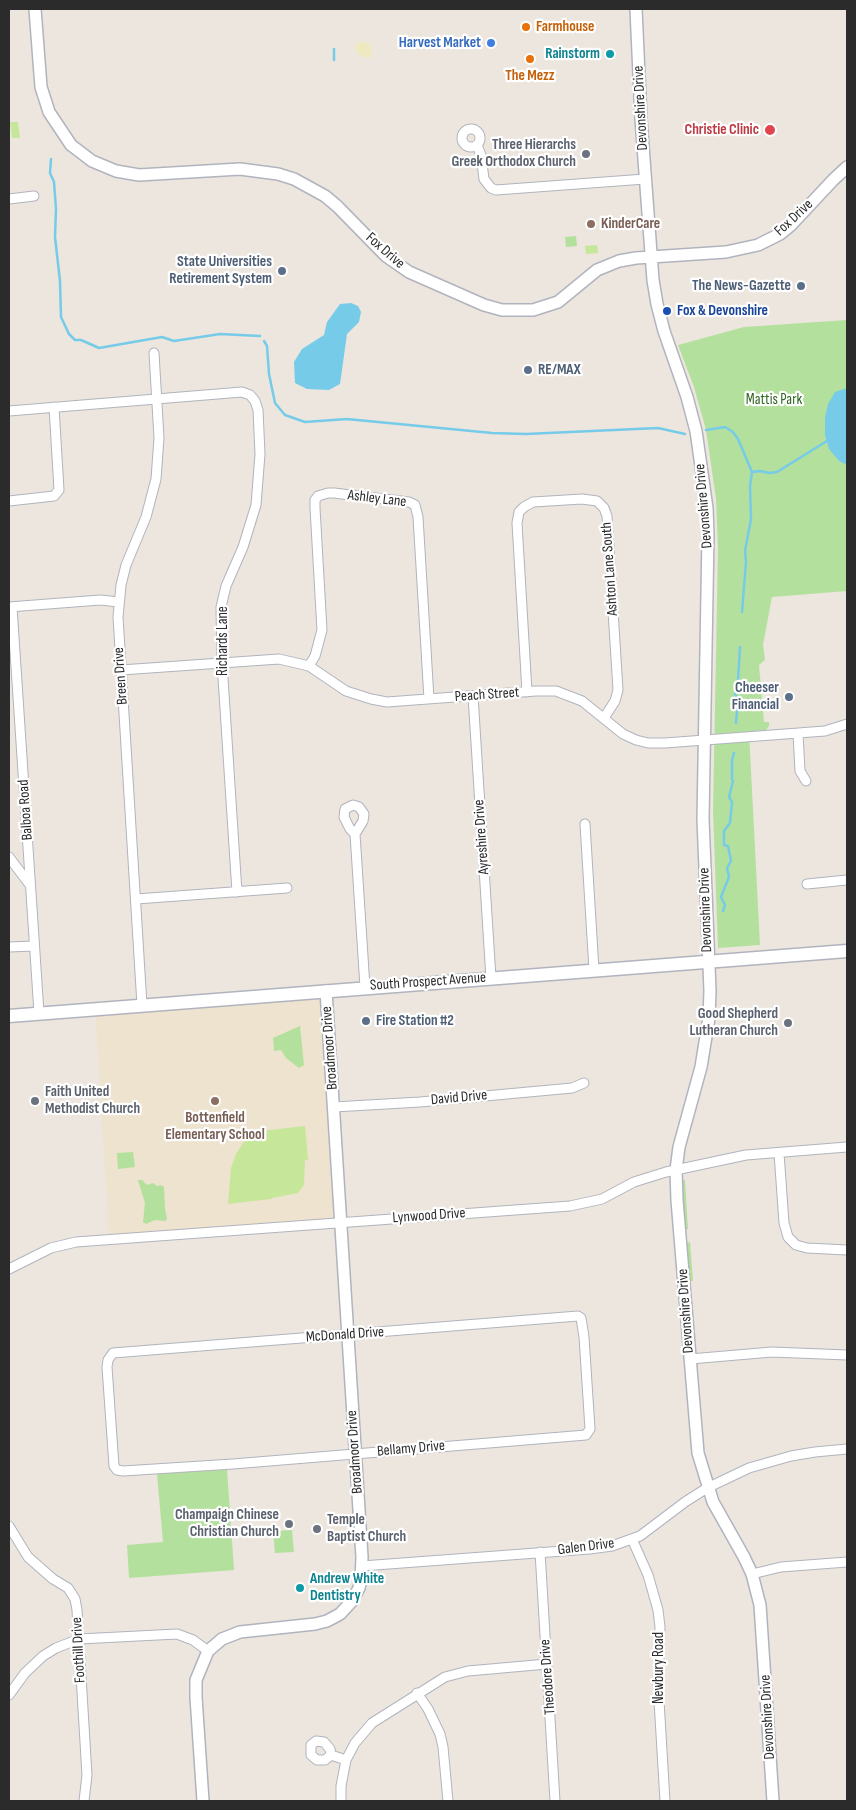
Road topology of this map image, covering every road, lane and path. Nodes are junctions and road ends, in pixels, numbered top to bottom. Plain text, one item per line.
1 (35, 9) edge
2 (636, 9) edge
3 (477, 146) dead end
4 (847, 167) edge
5 (645, 179) junction
6 (34, 196) dead end
7 (9, 198) edge
8 (651, 257) junction
9 (154, 353) dead end
10 (156, 399) junction
11 (54, 407) junction
12 (9, 410) edge
13 (9, 501) edge
14 (119, 602) junction
15 (10, 607) edge
16 (222, 663) junction
17 (309, 666) junction
18 (121, 670) junction
19 (527, 692) junction
20 (473, 696) junction
21 (429, 699) junction
22 (604, 718) junction
23 (847, 724) edge
24 (798, 733) junction
25 (704, 740) junction
26 (806, 781) dead end
27 (585, 824) dead end
28 (355, 834) dead end
29 (9, 857) edge
30 (847, 880) edge
31 (807, 884) dead end
32 (31, 886) junction
33 (287, 888) dead end
34 (237, 892) junction
35 (136, 899) junction
36 (34, 946) junction
37 (9, 947) edge
38 (847, 951) edge
39 (707, 961) junction
40 (594, 970) junction
41 (491, 978) junction
42 (365, 987) junction
43 (326, 991) junction
44 (142, 1005) junction
45 (39, 1013) junction
46 (9, 1016) edge
47 (584, 1083) dead end
48 (334, 1107) junction
49 (847, 1147) edge
50 (779, 1153) junction
51 (676, 1170) junction
52 (341, 1223) junction
53 (847, 1250) edge
54 (9, 1269) edge
55 (348, 1335) junction
56 (847, 1355) edge
57 (690, 1359) junction
58 (586, 1435) joint
59 (847, 1450) edge
60 (355, 1454) junction
61 (117, 1470) joint
62 (707, 1488) junction
63 (9, 1526) edge
64 (632, 1539) junction
65 (540, 1552) junction
66 (847, 1562) edge
67 (362, 1566) junction
68 (752, 1574) junction
69 (78, 1639) junction
70 (208, 1651) junction
71 (547, 1664) junction
72 (418, 1693) junction
73 (9, 1695) edge
74 (331, 1755) dead end
75 (346, 1760) junction
76 (84, 1801) edge
77 (203, 1801) edge
78 (341, 1801) edge
79 (448, 1801) edge
80 (555, 1801) edge
81 (665, 1801) edge
82 (773, 1801) edge

1 - 8 street, Fox Drive
2 - 5 street, Devonshire Drive
3 - 5 street
4 - 8 street, Fox Drive
5 - 8 street, Devonshire Drive
6 - 7 street
8 - 25 street, Devonshire Drive
9 - 10 street, Breen Drive
10 - 11 street
10 - 14 street, Breen Drive
10 - 16 street, Richards Lane
11 - 12 street
11 - 13 street
14 - 15 street
14 - 18 street, Breen Drive
15 - 32 street, Balboa Road
16 - 17 street, Peach Street
16 - 18 street, Peach Street
16 - 34 street, Richards Lane
17 - 21 street, Peach Street
17 - 21 street, Ashley Lane
18 - 35 street, Breen Drive
19 - 20 street, Peach Street
19 - 22 street, Peach Street
19 - 22 street, Ashton Lane South
20 - 21 street, Peach Street
20 - 41 street, Ayreshire Drive
22 - 25 street, Peach Street
23 - 24 street, Peach Street
24 - 25 street, Peach Street
24 - 26 street
25 - 39 street, Devonshire Drive
27 - 40 street
28 - 42 street
29 - 32 street
30 - 31 street
32 - 36 street, Balboa Road
33 - 34 street
34 - 35 street
35 - 44 street, Breen Drive
36 - 37 street
36 - 45 street, Balboa Road
38 - 39 main road, South Prospect Avenue
39 - 40 main road, South Prospect Avenue
39 - 51 street, Devonshire Drive
40 - 41 main road, South Prospect Avenue
41 - 42 main road, South Prospect Avenue
42 - 43 main road, South Prospect Avenue
43 - 44 main road, South Prospect Avenue
43 - 48 street, Broadmoor Drive
44 - 45 main road, South Prospect Avenue
45 - 46 main road, South Prospect Avenue
47 - 48 street, David Drive
48 - 52 street, Broadmoor Drive
49 - 50 street, Lynwood Drive
50 - 51 street, Lynwood Drive
50 - 53 street
51 - 52 street, Lynwood Drive
51 - 57 street, Devonshire Drive
52 - 54 street, Lynwood Drive
52 - 55 street, Broadmoor Drive
55 - 58 street, McDonald Drive
55 - 60 street, Broadmoor Drive
55 - 61 street, McDonald Drive
56 - 57 street
57 - 62 street, Devonshire Drive
58 - 60 street, Bellamy Drive
59 - 62 street, Galen Drive
60 - 61 street, Bellamy Drive
60 - 67 street, Broadmoor Drive
62 - 64 street, Galen Drive
62 - 68 street, Devonshire Drive
63 - 69 street, Foothill Drive
64 - 65 street, Galen Drive
64 - 81 street, Newbury Road
65 - 67 street, Galen Drive
65 - 71 street, Theodore Drive
66 - 68 street
67 - 70 street, Broadmoor Drive
68 - 82 street, Devonshire Drive
69 - 70 street
69 - 73 street
69 - 76 street, Foothill Drive
70 - 77 street
71 - 72 street
71 - 80 street, Theodore Drive
72 - 75 street
72 - 79 street
74 - 75 street
75 - 78 street

